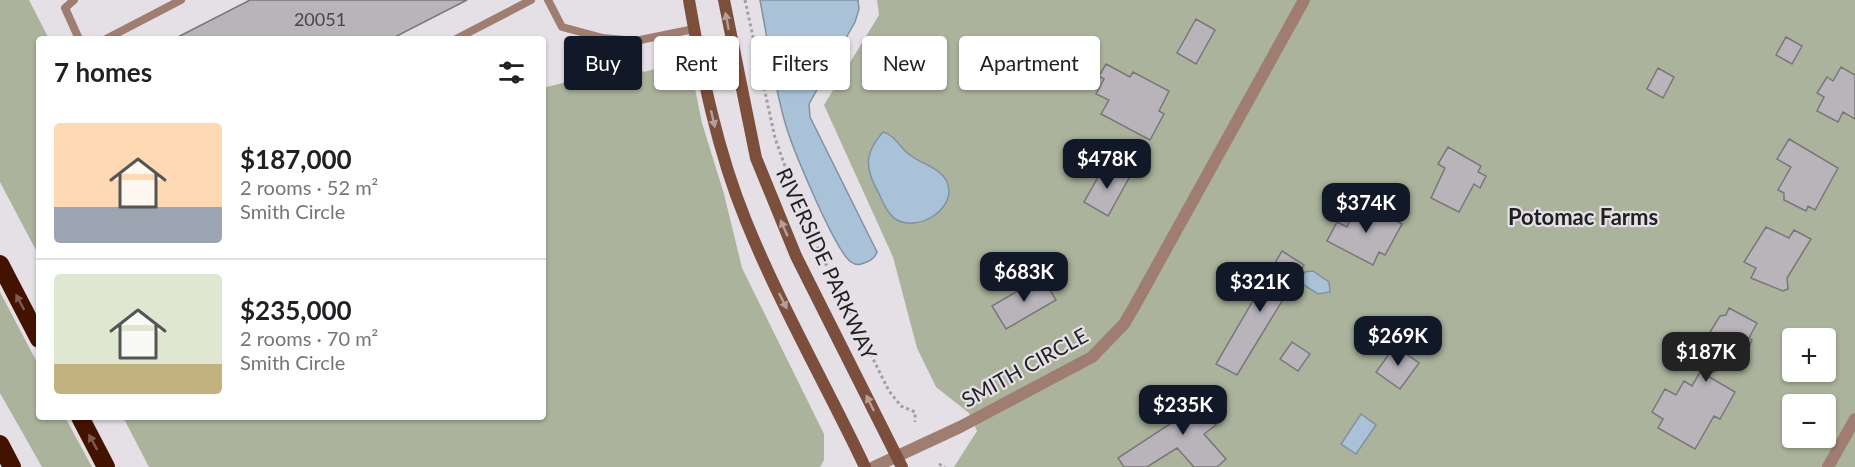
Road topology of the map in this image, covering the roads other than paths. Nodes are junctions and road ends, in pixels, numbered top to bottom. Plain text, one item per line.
1 (74, 0) edge
2 (181, 0) edge
3 (531, 0) edge
4 (548, 0) edge
5 (689, 0) edge
6 (724, 0) edge
7 (1304, 0) edge
8 (694, 29) junction
9 (78, 36) edge
10 (112, 36) edge
11 (462, 36) edge
12 (0, 264) edge
13 (36, 333) edge
14 (1855, 419) edge
15 (82, 420) edge
16 (0, 444) edge
17 (899, 461) edge
18 (12, 467) edge
19 (106, 467) edge
20 (865, 467) edge
21 (874, 467) edge
22 (1828, 467) edge

1 - 9 lane
2 - 10 lane
3 - 11 lane
4 - 8 lane
5 - 8 main road
17 -> 6 main road, RIVERSIDE PARKWAY
7 - 17 street, SMITH CIRCLE
8 -> 20 main road
13 -> 12 highway
14 - 22 street
19 -> 15 highway
16 - 18 highway
17 - 21 street, SMITH CIRCLE

